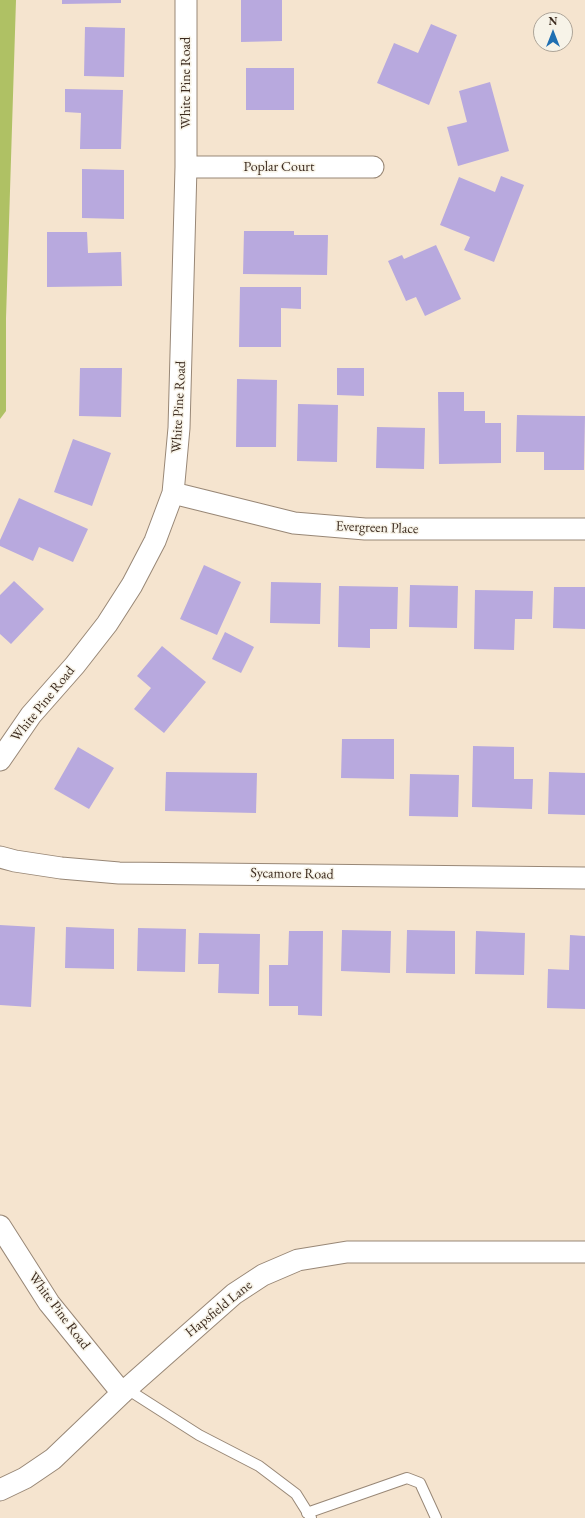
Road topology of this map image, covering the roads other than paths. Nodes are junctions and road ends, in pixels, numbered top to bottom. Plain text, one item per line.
1 (186, 0) edge
2 (186, 167) junction
3 (373, 167) dead end
4 (173, 493) junction
5 (585, 529) edge
6 (0, 760) edge
7 (0, 857) edge
8 (585, 878) edge
9 (0, 1226) edge
10 (585, 1252) edge
11 (124, 1391) junction
12 (0, 1490) edge
13 (309, 1515) edge
14 (436, 1518) edge

1 - 2 street, White Pine Road
2 - 3 street, Poplar Court
2 - 4 street, White Pine Road
4 - 5 street, Evergreen Place
4 - 6 street, White Pine Road
7 - 8 street, Sycamore Road
9 - 11 street, White Pine Road
10 - 11 street, Hapsfield Lane
11 - 12 street, Hapsfield Lane
11 - 13 lane
13 - 14 lane

